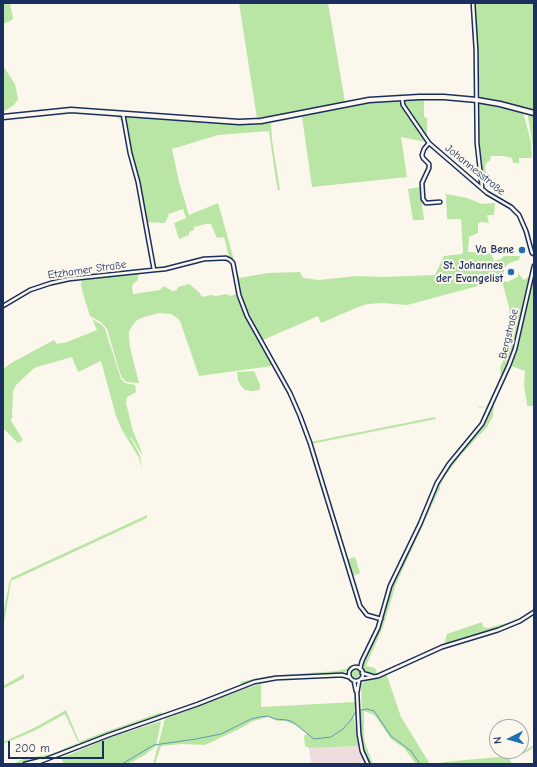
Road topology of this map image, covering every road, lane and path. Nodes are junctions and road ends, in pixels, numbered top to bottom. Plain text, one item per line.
1 (473, 3) edge
2 (402, 97) junction
3 (477, 100) junction
4 (534, 113) edge
5 (123, 114) junction
6 (3, 117) edge
7 (429, 143) junction
8 (482, 188) junction
9 (440, 202) dead end
10 (534, 254) edge
11 (534, 266) edge
12 (154, 270) junction
13 (3, 306) edge
14 (534, 612) edge
15 (381, 619) junction
16 (362, 661) junction
17 (356, 668) junction
18 (360, 670) junction
19 (349, 672) junction
20 (362, 673) junction
21 (342, 675) junction
22 (349, 677) junction
23 (372, 677) junction
24 (360, 680) junction
25 (354, 681) junction
26 (357, 693) junction
27 (48, 759) junction
28 (25, 764) edge
29 (34, 764) edge
30 (368, 764) edge

1 - 3 street
2 - 3 street
2 - 5 street
2 - 7 street, Johannesstraße
3 - 4 street
3 - 8 street
5 - 6 street
5 - 12 street
7 - 8 street, Johannesstraße
7 - 9 street
8 - 10 street, Johannesstraße
11 - 15 street, Bergstraße
12 - 13 street, Etzhamer Straße
12 - 15 street, Etzhamer Straße
14 - 23 street
15 - 16 street, Bergstraße
16 - 17 street
16 - 18 street
17 - 18 street
17 - 19 street
18 - 20 street
19 - 21 street
19 - 22 street
20 - 23 street
20 - 24 street
21 - 22 street
21 - 27 street
22 - 25 street
23 - 24 street
24 - 25 street
24 - 26 street
25 - 26 street
26 - 30 street
27 - 28 street
27 - 29 street

